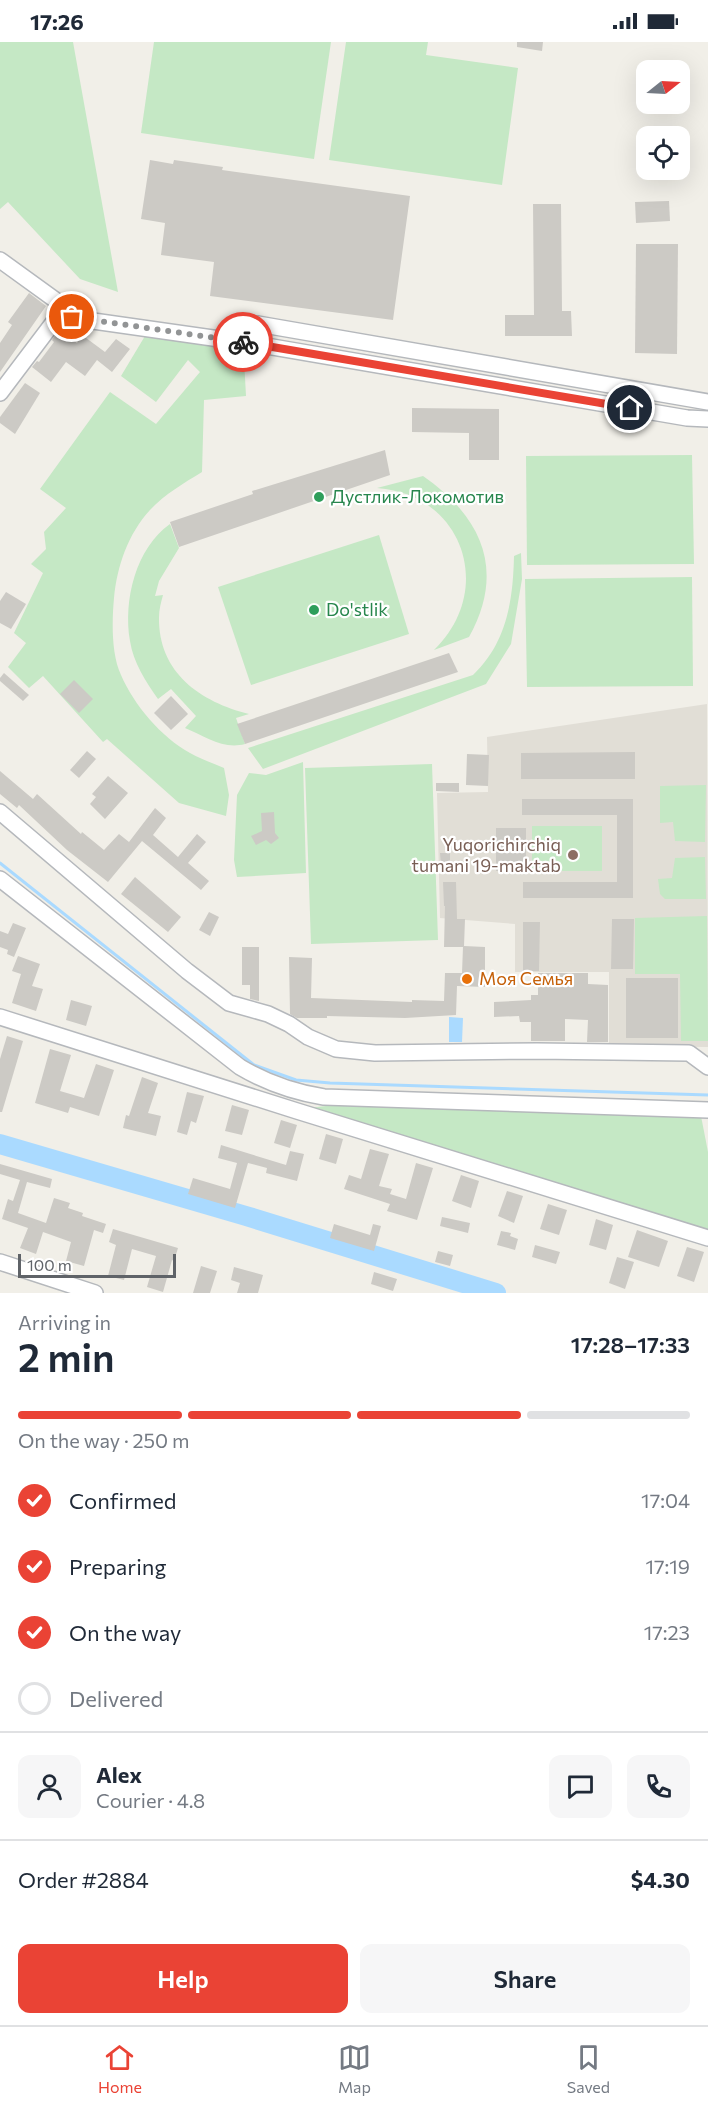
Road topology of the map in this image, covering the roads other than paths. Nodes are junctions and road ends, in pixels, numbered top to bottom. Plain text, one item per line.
1 (0, 260) edge
2 (58, 316) junction
3 (255, 344) junction
4 (487, 365) junction
5 (485, 383) junction
6 (614, 387) junction
7 (0, 393) edge
8 (688, 400) junction
9 (708, 402) edge
10 (611, 405) junction
11 (687, 418) junction
12 (708, 419) edge
13 (0, 812) edge
14 (0, 879) edge
15 (0, 1017) edge
16 (708, 1067) edge
17 (708, 1110) edge
18 (708, 1238) edge
19 (0, 1262) edge
20 (95, 1293) edge

1 - 2 street
2 - 3 street
2 - 7 street
3 - 4 street
3 - 5 street
4 - 5 street
4 - 6 street
5 - 10 street
6 - 8 street
6 - 10 street
8 - 9 street
8 - 11 street
10 - 11 street
11 - 12 street
13 - 16 street
14 - 17 street
15 - 18 street
19 - 20 street

